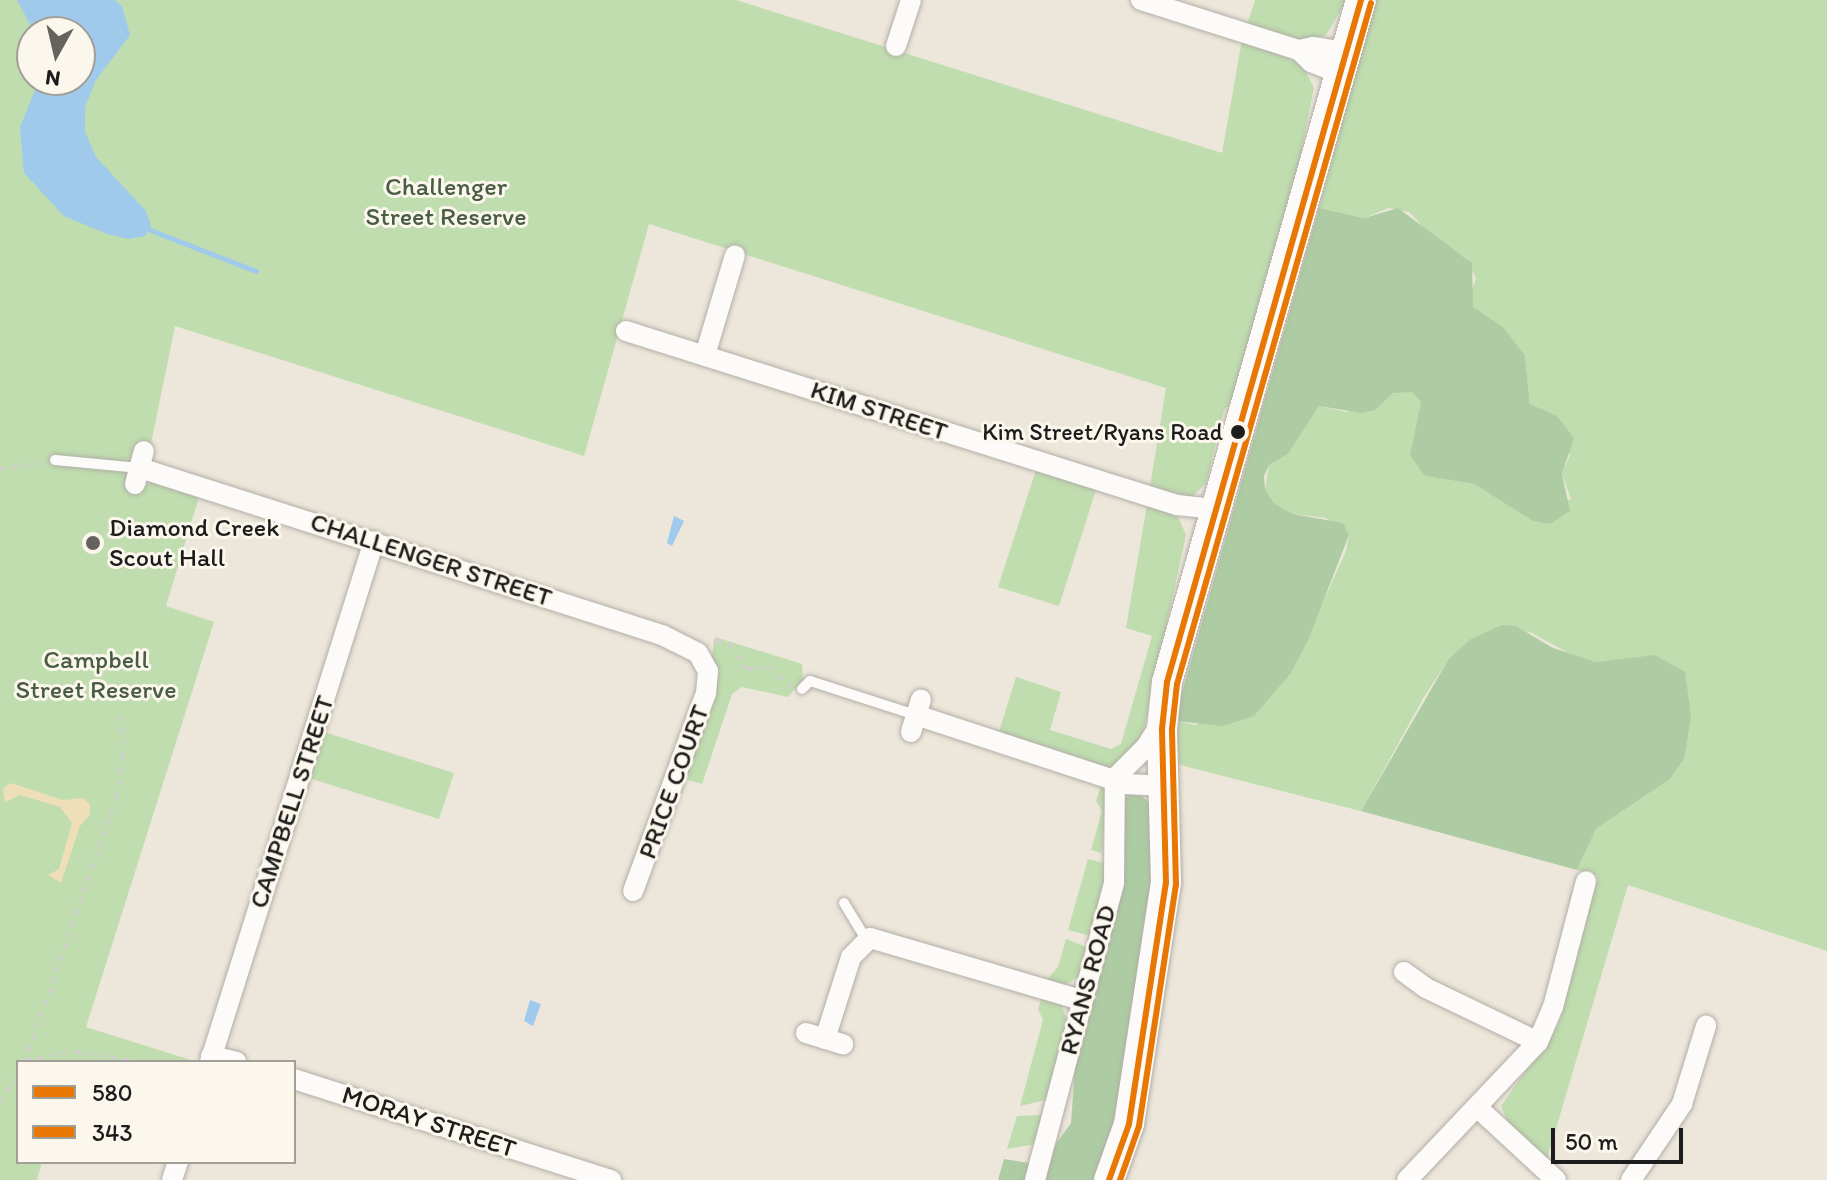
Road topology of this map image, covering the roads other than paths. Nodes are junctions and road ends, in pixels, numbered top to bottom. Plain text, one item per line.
1 (911, 0) edge
2 (1141, 0) edge
3 (1361, 0) edge
4 (896, 46) dead end
5 (1343, 63) junction
6 (735, 255) dead end
7 (626, 331) dead end
8 (705, 355) junction
9 (55, 460) dead end
10 (140, 468) joint
11 (1212, 516) junction
12 (374, 541) junction
13 (708, 671) joint
14 (807, 680) dead end
15 (916, 716) joint
16 (1162, 721) junction
17 (1115, 778) junction
18 (1165, 779) junction
19 (1586, 881) dead end
20 (633, 891) dead end
21 (844, 903) dead end
22 (866, 939) junction
23 (1404, 972) dead end
24 (1081, 1000) junction
25 (1706, 1026) dead end
26 (825, 1038) dead end
27 (1538, 1042) junction
28 (210, 1059) edge
29 (296, 1080) edge
30 (1478, 1108) junction
31 (611, 1180) edge
32 (1035, 1180) edge
33 (1109, 1180) edge
34 (1407, 1180) edge
35 (1556, 1180) edge
36 (1631, 1180) edge

1 - 4 street
2 - 5 street
3 - 5 main road
5 - 11 main road
6 - 8 street
7 - 8 street, KIM STREET
8 - 11 street, KIM STREET
9 - 10 lane
10 - 12 street, CHALLENGER STREET
11 - 16 main road
12 - 13 street, CHALLENGER STREET
12 - 28 street, CAMPBELL STREET
13 - 20 street, PRICE COURT
14 - 15 lane
15 - 17 street
16 - 17 street
16 - 18 main road
17 - 18 street
17 - 24 street, RYANS ROAD
18 - 33 main road
19 - 27 street
21 - 22 lane
22 - 24 street
22 - 26 street
23 - 27 street
24 - 32 street, RYANS ROAD
25 - 36 street
27 - 30 street
29 - 31 street, MORAY STREET
30 - 34 street
30 - 35 street

